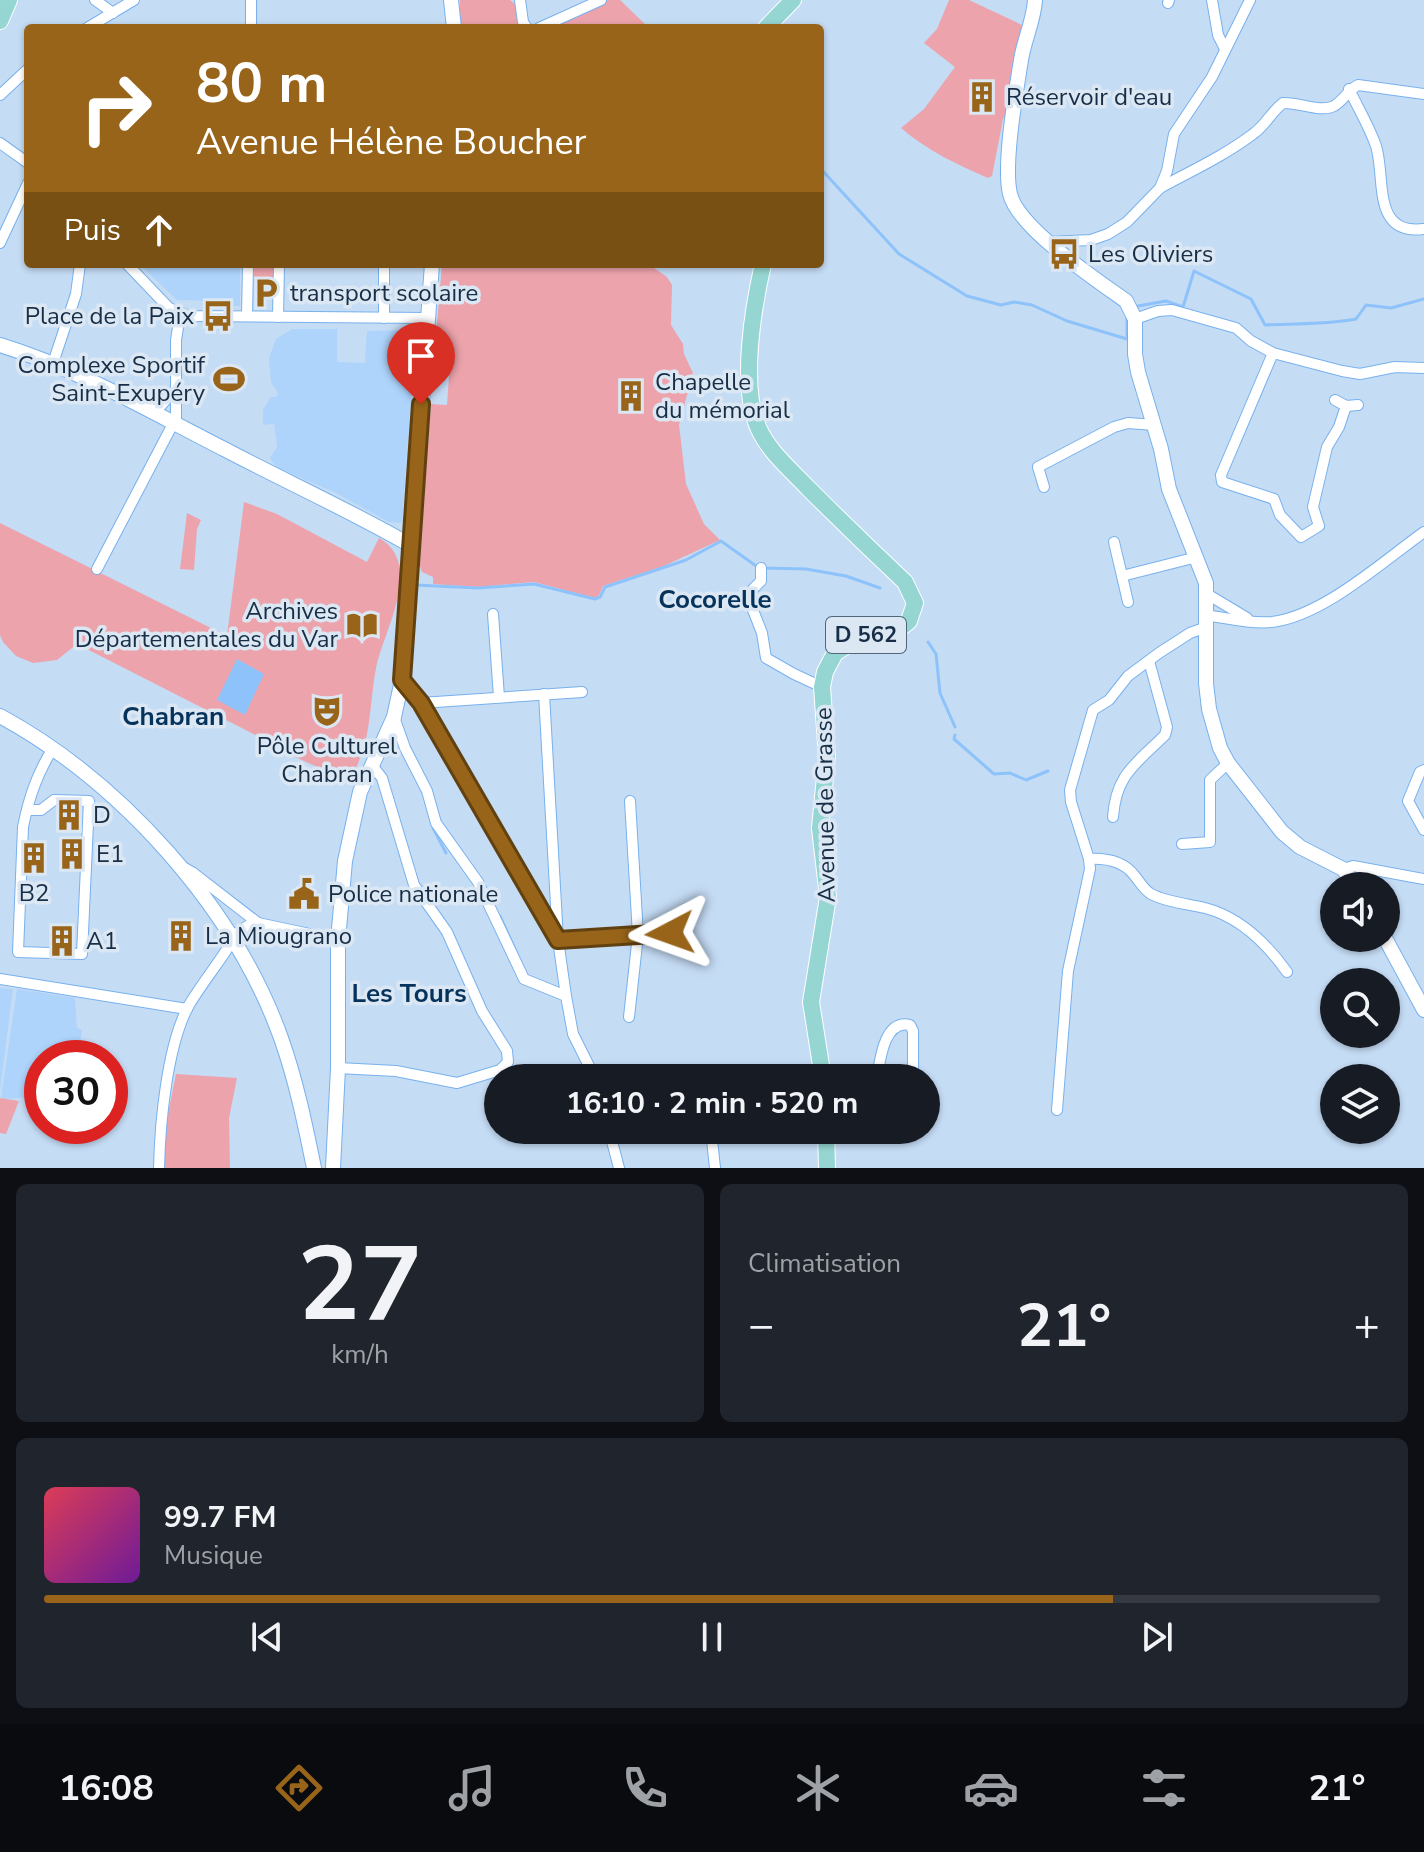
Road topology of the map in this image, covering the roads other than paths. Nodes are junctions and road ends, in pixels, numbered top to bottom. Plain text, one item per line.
1 (9, 0) edge
2 (95, 0) edge
3 (134, 0) edge
4 (251, 0) edge
5 (451, 0) edge
6 (520, 0) edge
7 (601, 0) edge
8 (793, 0) edge
9 (1035, 0) edge
10 (1212, 0) edge
11 (1250, 0) edge
12 (113, 13) junction
13 (0, 21) edge
14 (94, 24) edge
15 (251, 24) edge
16 (454, 24) edge
17 (524, 24) edge
18 (548, 24) edge
19 (770, 24) edge
20 (1225, 49) junction
21 (24, 73) edge
22 (1349, 89) junction
23 (1424, 94) edge
24 (0, 95) edge
25 (0, 143) edge
26 (24, 160) edge
27 (1160, 188) junction
28 (24, 192) edge
29 (1424, 229) edge
30 (1048, 242) junction
31 (0, 243) edge
32 (79, 268) edge
33 (131, 268) edge
34 (248, 268) edge
35 (279, 268) edge
36 (384, 268) edge
37 (432, 268) edge
38 (762, 268) edge
39 (180, 315) junction
40 (247, 316) junction
41 (278, 317) junction
42 (384, 318) junction
43 (427, 318) junction
44 (1135, 319) junction
45 (0, 345) edge
46 (1273, 353) junction
47 (53, 363) junction
48 (1424, 368) edge
49 (176, 389) junction
50 (1335, 400) dead end
51 (1358, 405) dead end
52 (1346, 406) junction
53 (156, 411) junction
54 (174, 422) junction
55 (1155, 425) junction
56 (1044, 487) dead end
57 (1424, 532) edge
58 (1114, 542) dead end
59 (410, 545) junction
60 (1197, 557) junction
61 (97, 569) dead end
62 (762, 570) dead end
63 (1122, 576) junction
64 (1207, 594) junction
65 (1128, 602) dead end
66 (493, 614) dead end
67 (1204, 621) junction
68 (1252, 621) junction
69 (1149, 661) junction
70 (402, 680) junction
71 (822, 687) junction
72 (582, 692) dead end
73 (544, 694) junction
74 (499, 697) junction
75 (421, 703) junction
76 (0, 716) edge
77 (392, 721) junction
78 (53, 748) junction
79 (1228, 763) junction
80 (371, 764) junction
81 (1424, 770) edge
82 (630, 801) dead end
83 (27, 810) junction
84 (1113, 817) dead end
85 (1424, 830) edge
86 (1182, 844) dead end
87 (1089, 859) junction
88 (177, 864) junction
89 (1343, 869) junction
90 (1345, 872) edge
91 (1424, 879) edge
92 (258, 923) junction
93 (670, 933) dead end
94 (638, 935) junction
95 (338, 940) junction
96 (558, 940) junction
97 (233, 941) junction
98 (1393, 952) edge
99 (1287, 972) dead end
100 (0, 979) edge
101 (566, 992) junction
102 (187, 1009) junction
103 (1424, 1010) edge
104 (629, 1017) dead end
105 (588, 1064) edge
106 (821, 1064) edge
107 (880, 1064) edge
108 (913, 1064) edge
109 (338, 1068) junction
110 (1057, 1110) dead end
111 (613, 1144) edge
112 (712, 1144) edge
113 (828, 1144) edge
114 (159, 1168) edge
115 (314, 1168) edge
116 (333, 1168) edge
117 (619, 1168) edge
118 (715, 1168) edge
119 (827, 1168) edge

1 - 13 main road
2 - 12 street
3 - 12 street
4 - 15 street
5 - 16 street
6 - 17 street
7 - 18 street
8 - 19 main road
9 - 30 street
10 - 20 street
11 - 20 street
12 - 14 street
20 - 27 street
21 - 24 street
22 - 23 street
22 - 27 street
22 - 29 street
25 - 26 street
27 - 30 street
28 - 31 street
30 - 44 street
32 - 47 street
33 - 39 street
34 - 40 street
35 - 41 street
36 - 42 street
37 - 43 street
38 - 71 main road, Avenue de Grasse / D 562
39 - 40 street
39 - 49 street
40 - 41 street
41 - 42 street
42 - 43 street
43 - 59 street
44 - 46 street
44 - 55 street
45 - 47 street
46 - 48 street
46 - 52 street
47 - 53 street
49 - 53 street
49 - 54 street
50 - 52 street
51 - 52 street
53 - 54 street
54 - 59 street
54 - 61 street
55 - 56 street
55 - 60 street
57 - 68 street
58 - 63 street
59 - 70 street
60 - 63 street
60 - 64 street
62 - 71 street
63 - 65 street
64 - 67 street
64 - 68 street
66 - 74 street
67 - 68 street
67 - 69 street
67 - 79 street
69 - 84 street
69 - 87 street
70 - 75 street
70 - 77 street
71 - 106 main road, Avenue de Grasse / D 562
72 - 73 street
73 - 74 street
73 - 96 street
74 - 75 street
75 - 96 street
76 - 78 street
77 - 80 street
77 - 101 street
78 - 83 street
78 - 88 street
79 - 86 street
79 - 89 street
80 - 95 street
80 - 109 street
81 - 85 street
82 - 94 street
83 - 83 street
87 - 99 street
87 - 110 street
88 - 92 street
88 - 97 street
89 - 90 street
89 - 91 street
92 - 95 street
92 - 97 street
93 - 94 street
94 - 96 street
94 - 104 street
95 - 109 street
96 - 101 street
97 - 102 street
97 - 115 street
98 - 103 street
100 - 102 street
101 - 105 street
102 - 114 street
107 - 108 street
109 - 116 street
111 - 117 street
112 - 118 street
113 - 119 main road

